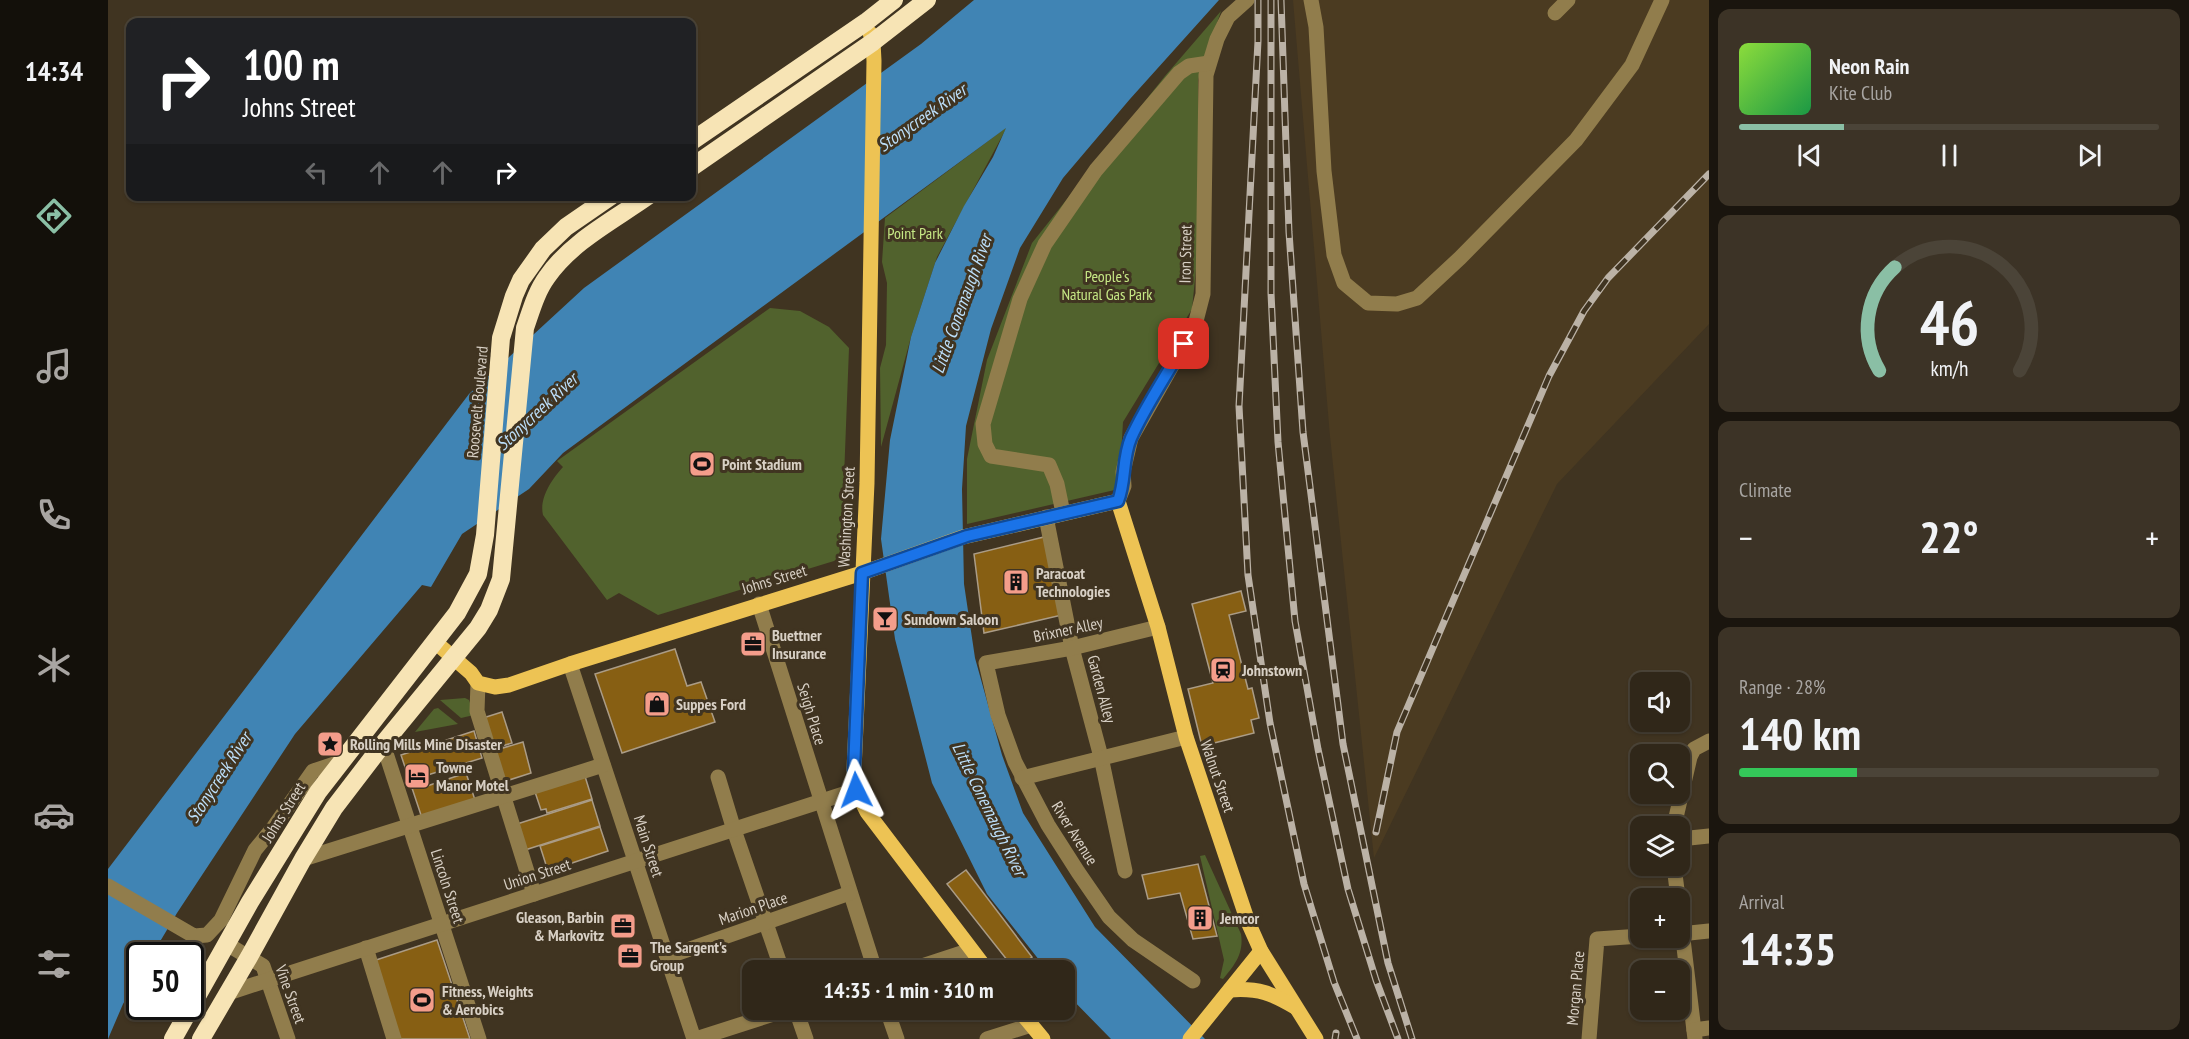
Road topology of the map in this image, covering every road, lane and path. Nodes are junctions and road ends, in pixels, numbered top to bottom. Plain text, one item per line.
1 (894, 0) edge
2 (927, 0) edge
3 (1246, 0) edge
4 (1311, 0) edge
5 (1568, 0) edge
6 (1662, 0) edge
7 (1555, 13) dead end
8 (866, 22) junction
9 (873, 42) junction
10 (1209, 63) junction
11 (696, 138) edge
12 (696, 164) edge
13 (604, 201) edge
14 (641, 201) edge
15 (1118, 501) junction
16 (1063, 513) junction
17 (1046, 517) junction
18 (862, 573) junction
19 (759, 604) junction
20 (1158, 627) junction
21 (434, 641) junction
22 (1072, 648) junction
23 (454, 657) junction
24 (570, 663) junction
25 (986, 663) joint
26 (478, 683) junction
27 (1186, 737) junction
28 (1709, 741) edge
29 (383, 744) junction
30 (1101, 757) junction
31 (340, 762) junction
32 (603, 765) junction
33 (718, 777) dead end
34 (1022, 778) junction
35 (856, 790) junction
36 (503, 797) junction
37 (820, 802) junction
38 (1676, 816) edge
39 (410, 827) junction
40 (734, 830) junction
41 (1709, 836) edge
42 (1690, 838) edge
43 (303, 859) junction
44 (635, 862) junction
45 (1125, 871) dead end
46 (108, 886) edge
47 (850, 893) junction
48 (534, 894) junction
49 (765, 923) junction
50 (442, 924) junction
51 (1709, 931) edge
52 (1690, 933) edge
53 (1630, 937) edge
54 (227, 944) junction
55 (366, 948) junction
56 (1684, 948) edge
57 (971, 950) junction
58 (1261, 951) junction
59 (249, 957) junction
60 (667, 957) junction
61 (778, 960) edge
62 (872, 960) edge
63 (940, 960) edge
64 (979, 960) edge
65 (269, 980) junction
66 (1193, 981) dead end
67 (1230, 990) junction
68 (228, 993) junction
69 (1297, 1008) junction
70 (755, 1020) edge
71 (799, 1020) edge
72 (890, 1020) edge
73 (1028, 1020) edge
74 (1031, 1024) junction
75 (1699, 1032) edge
76 (173, 1039) edge
77 (201, 1039) edge
78 (288, 1039) edge
79 (394, 1039) edge
80 (479, 1039) edge
81 (695, 1039) edge
82 (806, 1039) edge
83 (897, 1039) edge
84 (987, 1039) edge
85 (1043, 1039) edge
86 (1190, 1039) edge
87 (1316, 1039) edge
88 (1589, 1039) edge

1 - 8 highway
2 - 9 highway
3 - 10 street, Iron Street
4 - 6 street
5 - 7 street
8 - 9 main road, Washington Street
8 - 11 highway
9 - 12 highway
9 - 18 main road, Washington Street
10 - 15 street, Iron Street
10 - 16 street
13 - 21 highway, Roosevelt Boulevard
14 - 23 highway
15 - 16 main road, Johns Street
15 - 20 main road, Walnut Street
16 - 17 main road, Johns Street
17 - 18 main road, Johns Street
17 - 22 street, Garden Alley
18 - 19 main road, Johns Street
18 - 35 main road, Washington Street
19 - 24 main road, Johns Street
19 - 37 street, Seigh Place
20 - 22 street, Brixner Alley
20 - 27 main road, Walnut Street
21 - 23 main road
21 - 31 highway, Johns Street
22 - 25 street, Brixner Alley
22 - 30 street, Garden Alley
23 - 26 main road
23 - 29 highway
24 - 26 main road, Johns Street
24 - 32 street, Main Street
25 - 34 street, River Avenue
26 - 36 street
27 - 30 street
27 - 58 main road, Walnut Street
28 - 38 street
29 - 39 street, Lincoln Street
29 - 43 highway
30 - 34 street
30 - 45 street, Garden Alley
31 - 46 street
31 - 54 highway, Johns Street
32 - 36 street
32 - 44 street, Main Street
33 - 40 street
34 - 66 street, River Avenue
35 - 37 street, Union Street
35 - 57 main road, Washington Street
36 - 39 street
36 - 48 street
37 - 40 street, Union Street
37 - 47 street, Seigh Place
39 - 43 street
39 - 50 street, Lincoln Street
40 - 44 street, Union Street
40 - 49 street
41 - 42 street
43 - 59 highway
44 - 48 street, Union Street
44 - 60 street, Main Street
47 - 49 street, Marion Place
47 - 62 street, Seigh Place
48 - 50 street, Union Street
49 - 60 street, Marion Place
49 - 61 street
50 - 55 street, Union Street
50 - 80 street, Lincoln Street
51 - 52 street
53 - 88 street, Morgan Place
54 - 59 street, Vine Street
54 - 76 highway, Johns Street
55 - 65 street, Union Street
55 - 79 street
56 - 75 street
57 - 63 street
57 - 64 main road, Washington Street
58 - 67 main road
58 - 69 main road, Walnut Street
59 - 65 street, Vine Street
59 - 68 highway
60 - 81 street, Main Street
65 - 68 street, Union Street
65 - 78 street, Vine Street
67 - 69 main road
67 - 86 main road
68 - 77 highway
69 - 87 main road, Walnut Street
70 - 81 street
71 - 82 street
72 - 83 street
73 - 74 main road
74 - 84 street
74 - 85 main road

